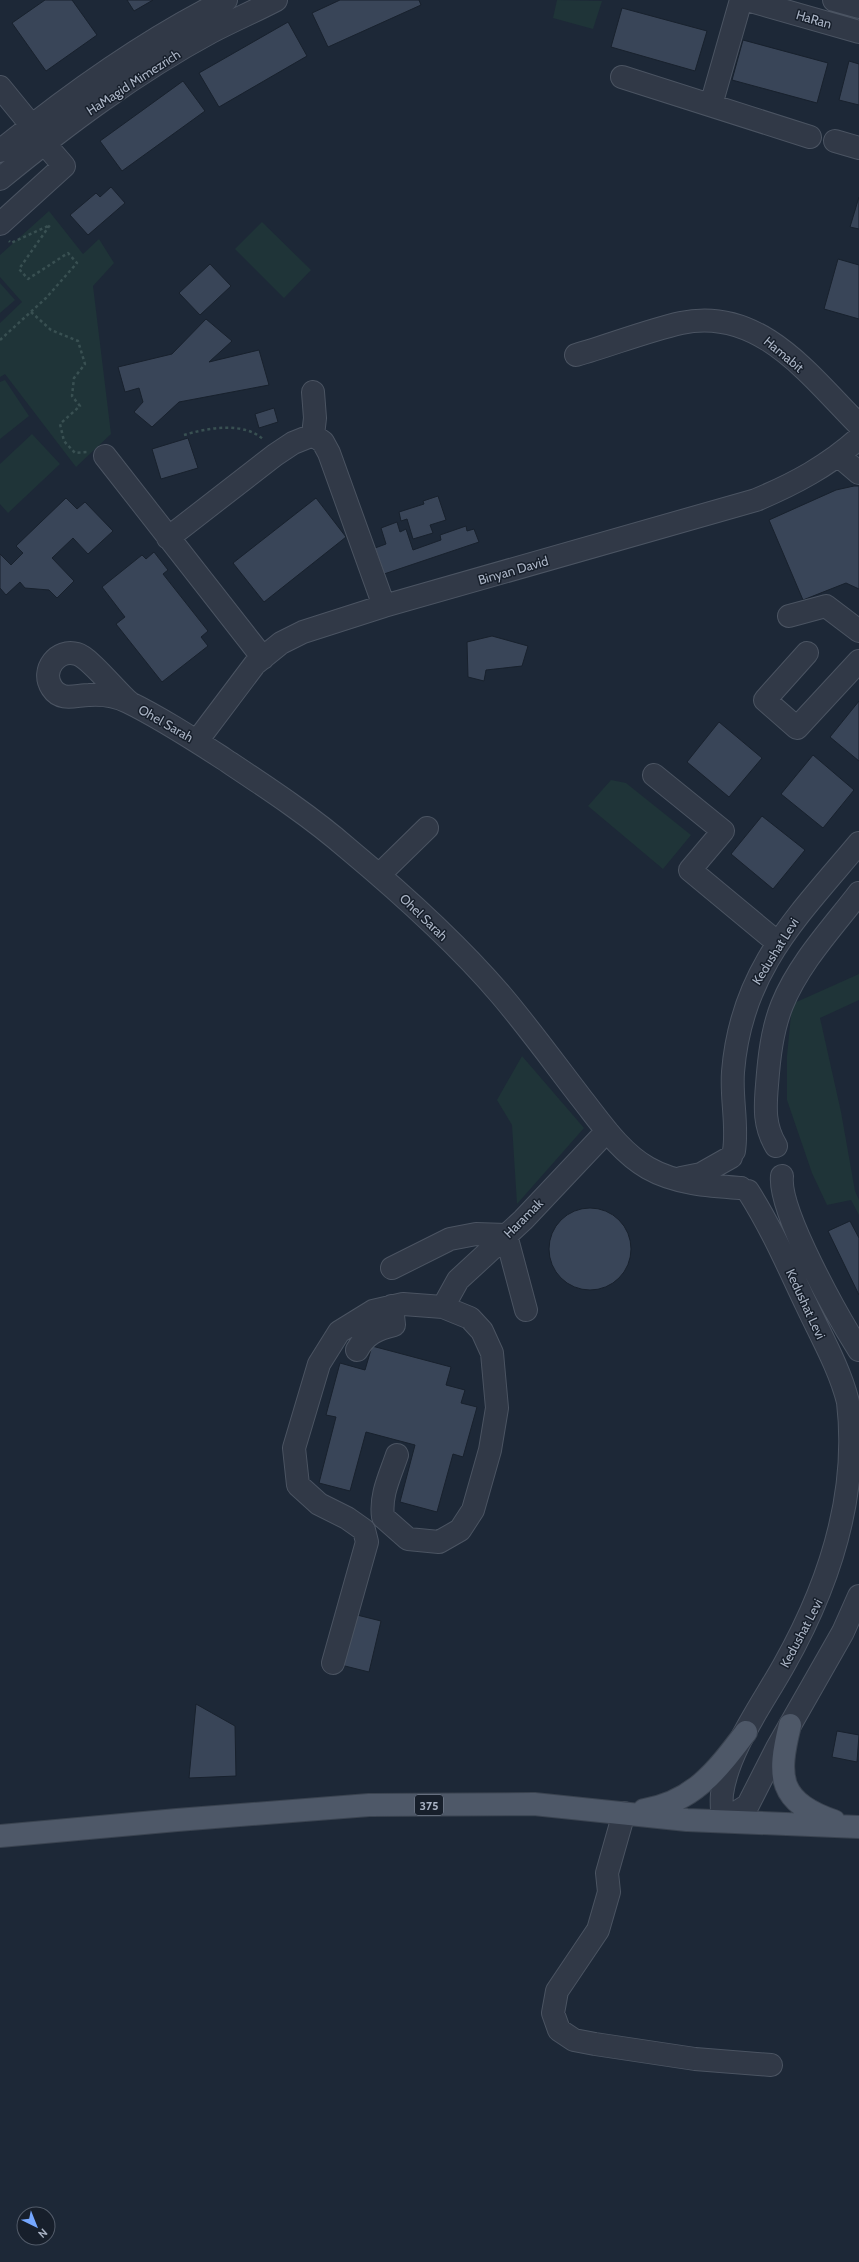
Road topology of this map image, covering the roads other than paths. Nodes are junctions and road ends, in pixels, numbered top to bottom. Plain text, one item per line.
1 (226, 0) edge
2 (276, 0) edge
3 (741, 0) edge
4 (747, 0) edge
5 (834, 0) edge
6 (859, 7) edge
7 (859, 32) edge
8 (622, 77) dead end
9 (4, 100) edge
10 (711, 105) junction
11 (31, 125) junction
12 (810, 137) dead end
13 (835, 141) dead end
14 (44, 144) junction
15 (859, 148) edge
16 (0, 151) edge
17 (0, 179) edge
18 (3, 231) edge
19 (576, 355) dead end
20 (313, 392) dead end
21 (859, 426) edge
22 (313, 435) junction
23 (859, 438) edge
24 (105, 456) road end
25 (839, 456) junction
26 (859, 472) edge
27 (168, 538) junction
28 (384, 606) junction
29 (789, 616) dead end
30 (859, 631) edge
31 (807, 653) dead end
32 (263, 658) junction
33 (859, 662) edge
34 (129, 702) dead end
35 (197, 742) junction
36 (654, 775) dead end
37 (427, 828) dead end
38 (859, 843) edge
39 (379, 875) junction
40 (859, 893) edge
41 (778, 943) junction
42 (607, 1131) junction
43 (776, 1146) junction
44 (733, 1154) junction
45 (782, 1176) junction
46 (676, 1179) junction
47 (744, 1190) junction
48 (506, 1235) junction
49 (392, 1268) dead end
50 (392, 1306) junction
51 (443, 1307) junction
52 (526, 1310) dead end
53 (357, 1350) dead end
54 (859, 1350) edge
55 (854, 1400) edge
56 (397, 1455) dead end
57 (859, 1596) edge
58 (333, 1663) dead end
59 (790, 1725) junction
60 (746, 1732) junction
61 (624, 1813) junction
62 (723, 1821) junction
63 (854, 1827) edge
64 (0, 1836) edge
65 (771, 2065) dead end

1 - 11 street, HaMagid Mimezrich
2 - 14 street, HaMagid Mimezrich
3 - 10 street
4 - 7 street, HaRan
5 - 6 street, HaRan
8 - 10 street
9 - 11 street
10 - 12 street
11 - 16 street, HaMagid Mimezrich
13 - 15 street
14 - 17 street, HaMagid Mimezrich
14 - 18 street
19 - 21 street, Hamabit
20 - 22 street
22 - 27 street
22 - 28 street
23 - 25 street, Binyan David
24 - 27 street
25 - 26 street
25 - 28 street, Binyan David
27 - 32 street
28 - 32 street, Binyan David
29 - 30 street
31 - 33 street
32 - 35 street, Binyan David
34 - 35 street, Ohel Sarah
35 - 39 street, Ohel Sarah
36 - 41 street
37 - 39 street
38 - 41 street, Kedushat Levi
39 - 42 street, Ohel Sarah
40 - 43 street
41 - 44 street, Kedushat Levi
42 - 46 street, Ohel Sarah
42 - 48 street, Haramak
43 - 44 street
43 - 45 street
44 - 46 street
44 - 47 street
45 - 47 street
45 - 54 street, Kedushat Levi
46 - 47 street, Ohel Sarah
47 - 55 street, Kedushat Levi
48 - 49 street
48 - 51 street, Haramak
48 - 52 street
50 - 51 street
50 - 53 street
50 - 58 street
51 - 56 street
55 - 60 street, Kedushat Levi
57 - 59 street
59 - 62 street
59 - 63 main road
60 - 61 main road
60 - 62 street, Kedushat Levi
61 - 62 main road, 375
61 - 64 main road, 375
61 - 65 street
62 - 63 main road, 375

